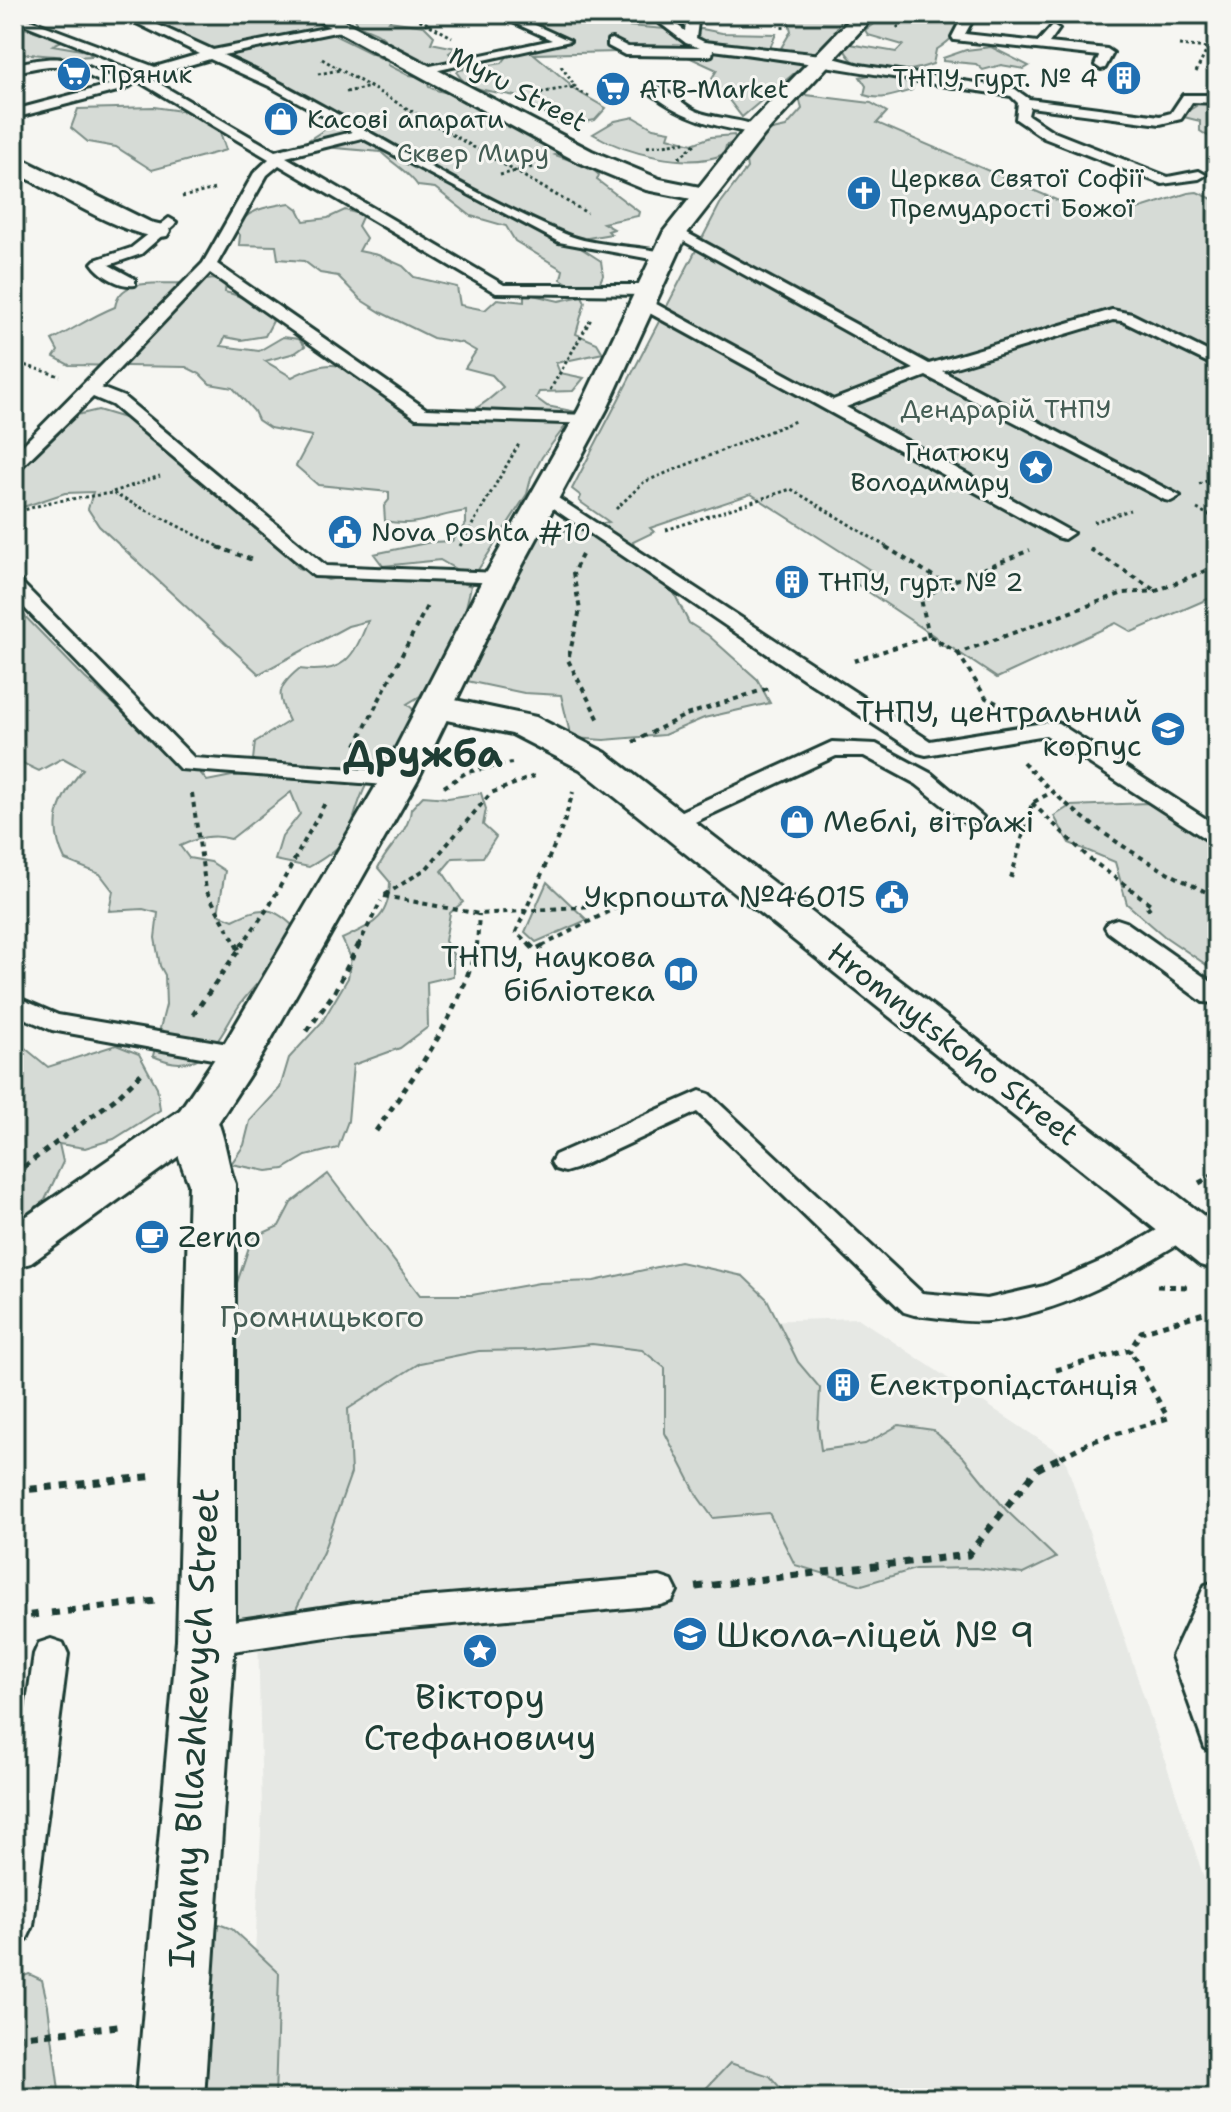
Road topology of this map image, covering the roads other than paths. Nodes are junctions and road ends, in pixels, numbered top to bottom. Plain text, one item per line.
1 (124, 14) edge
2 (316, 14) edge
3 (501, 14) edge
4 (654, 14) edge
5 (693, 14) edge
6 (866, 14) edge
7 (970, 14) edge
8 (14, 16) edge
9 (341, 27) junction
10 (1053, 29) dead end
11 (612, 43) dead end
12 (687, 45) junction
13 (1041, 46) junction
14 (213, 54) junction
15 (822, 59) junction
16 (1101, 65) dead end
17 (699, 67) dead end
18 (14, 69) edge
19 (425, 71) junction
20 (145, 73) junction
21 (121, 86) junction
22 (657, 91) dead end
23 (1217, 99) edge
24 (1025, 102) junction
25 (14, 114) edge
26 (756, 130) junction
27 (362, 134) junction
28 (277, 158) junction
29 (14, 162) edge
30 (1199, 175) dead end
31 (702, 194) junction
32 (164, 226) joint
33 (669, 243) junction
34 (209, 265) junction
35 (130, 282) dead end
36 (631, 294) junction
37 (1217, 362) edge
38 (927, 370) junction
39 (90, 390) junction
40 (830, 407) junction
41 (587, 420) junction
42 (14, 464) edge
43 (547, 496) junction
44 (1171, 496) dead end
45 (1064, 533) road end
46 (499, 579) junction
47 (14, 586) edge
48 (436, 707) junction
49 (399, 779) junction
50 (972, 817) dead end
51 (674, 823) junction
52 (1217, 836) edge
53 (1126, 934) road end
54 (1217, 994) edge
55 (14, 1004) edge
56 (240, 1055) junction
57 (196, 1121) junction
58 (565, 1162) dead end
59 (1184, 1227) junction
60 (14, 1250) edge
61 (1217, 1252) edge
62 (660, 1591) road end
63 (1217, 1595) edge
64 (206, 1618) junction
65 (51, 1654) dead end
66 (1217, 1737) edge
67 (14, 1926) edge
68 (170, 2098) edge

1 - 14 lane
2 - 9 main road, Myru Street
3 - 19 lane
4 - 12 lane
5 - 12 lane
6 - 15 main road
7 - 13 lane
8 - 20 lane
9 - 14 lane
9 - 19 main road, Myru Street
10 - 13 lane
11 - 12 lane
12 - 15 lane
12 - 17 lane
13 - 16 lane
14 - 20 lane
14 - 27 lane
15 - 24 lane
15 - 26 main road
18 - 21 lane
19 - 31 main road, Myru Street
20 - 21 lane
20 - 28 lane
21 - 25 lane
22 - 26 lane
23 - 24 lane
24 - 30 lane
26 - 31 main road
27 - 28 lane
27 - 33 lane
28 - 34 lane
28 - 36 lane
29 - 32 main road
31 - 33 main road
32 - 35 lane
33 - 36 main road
33 - 38 lane
34 - 39 lane
34 - 41 lane
36 - 40 lane
36 - 41 main road
37 - 38 lane
38 - 40 lane
38 - 44 lane
39 - 42 lane
39 - 46 lane
40 - 45 lane
41 - 43 main road
43 - 46 main road
43 - 52 lane
46 - 48 main road
47 - 49 lane
48 - 49 main road
48 - 51 main road, Hromnytskoho Street
49 - 56 main road
50 - 51 lane
51 - 59 main road, Hromnytskoho Street
53 - 54 lane
55 - 56 lane
56 - 57 main road
57 - 60 main road
57 - 64 main road, Ivanny Bllazhkevych Street
58 - 59 lane
59 - 61 main road, Hromnytskoho Street
62 - 64 lane
63 - 66 lane
64 - 68 main road, Ivanny Bllazhkevych Street
65 - 67 lane

